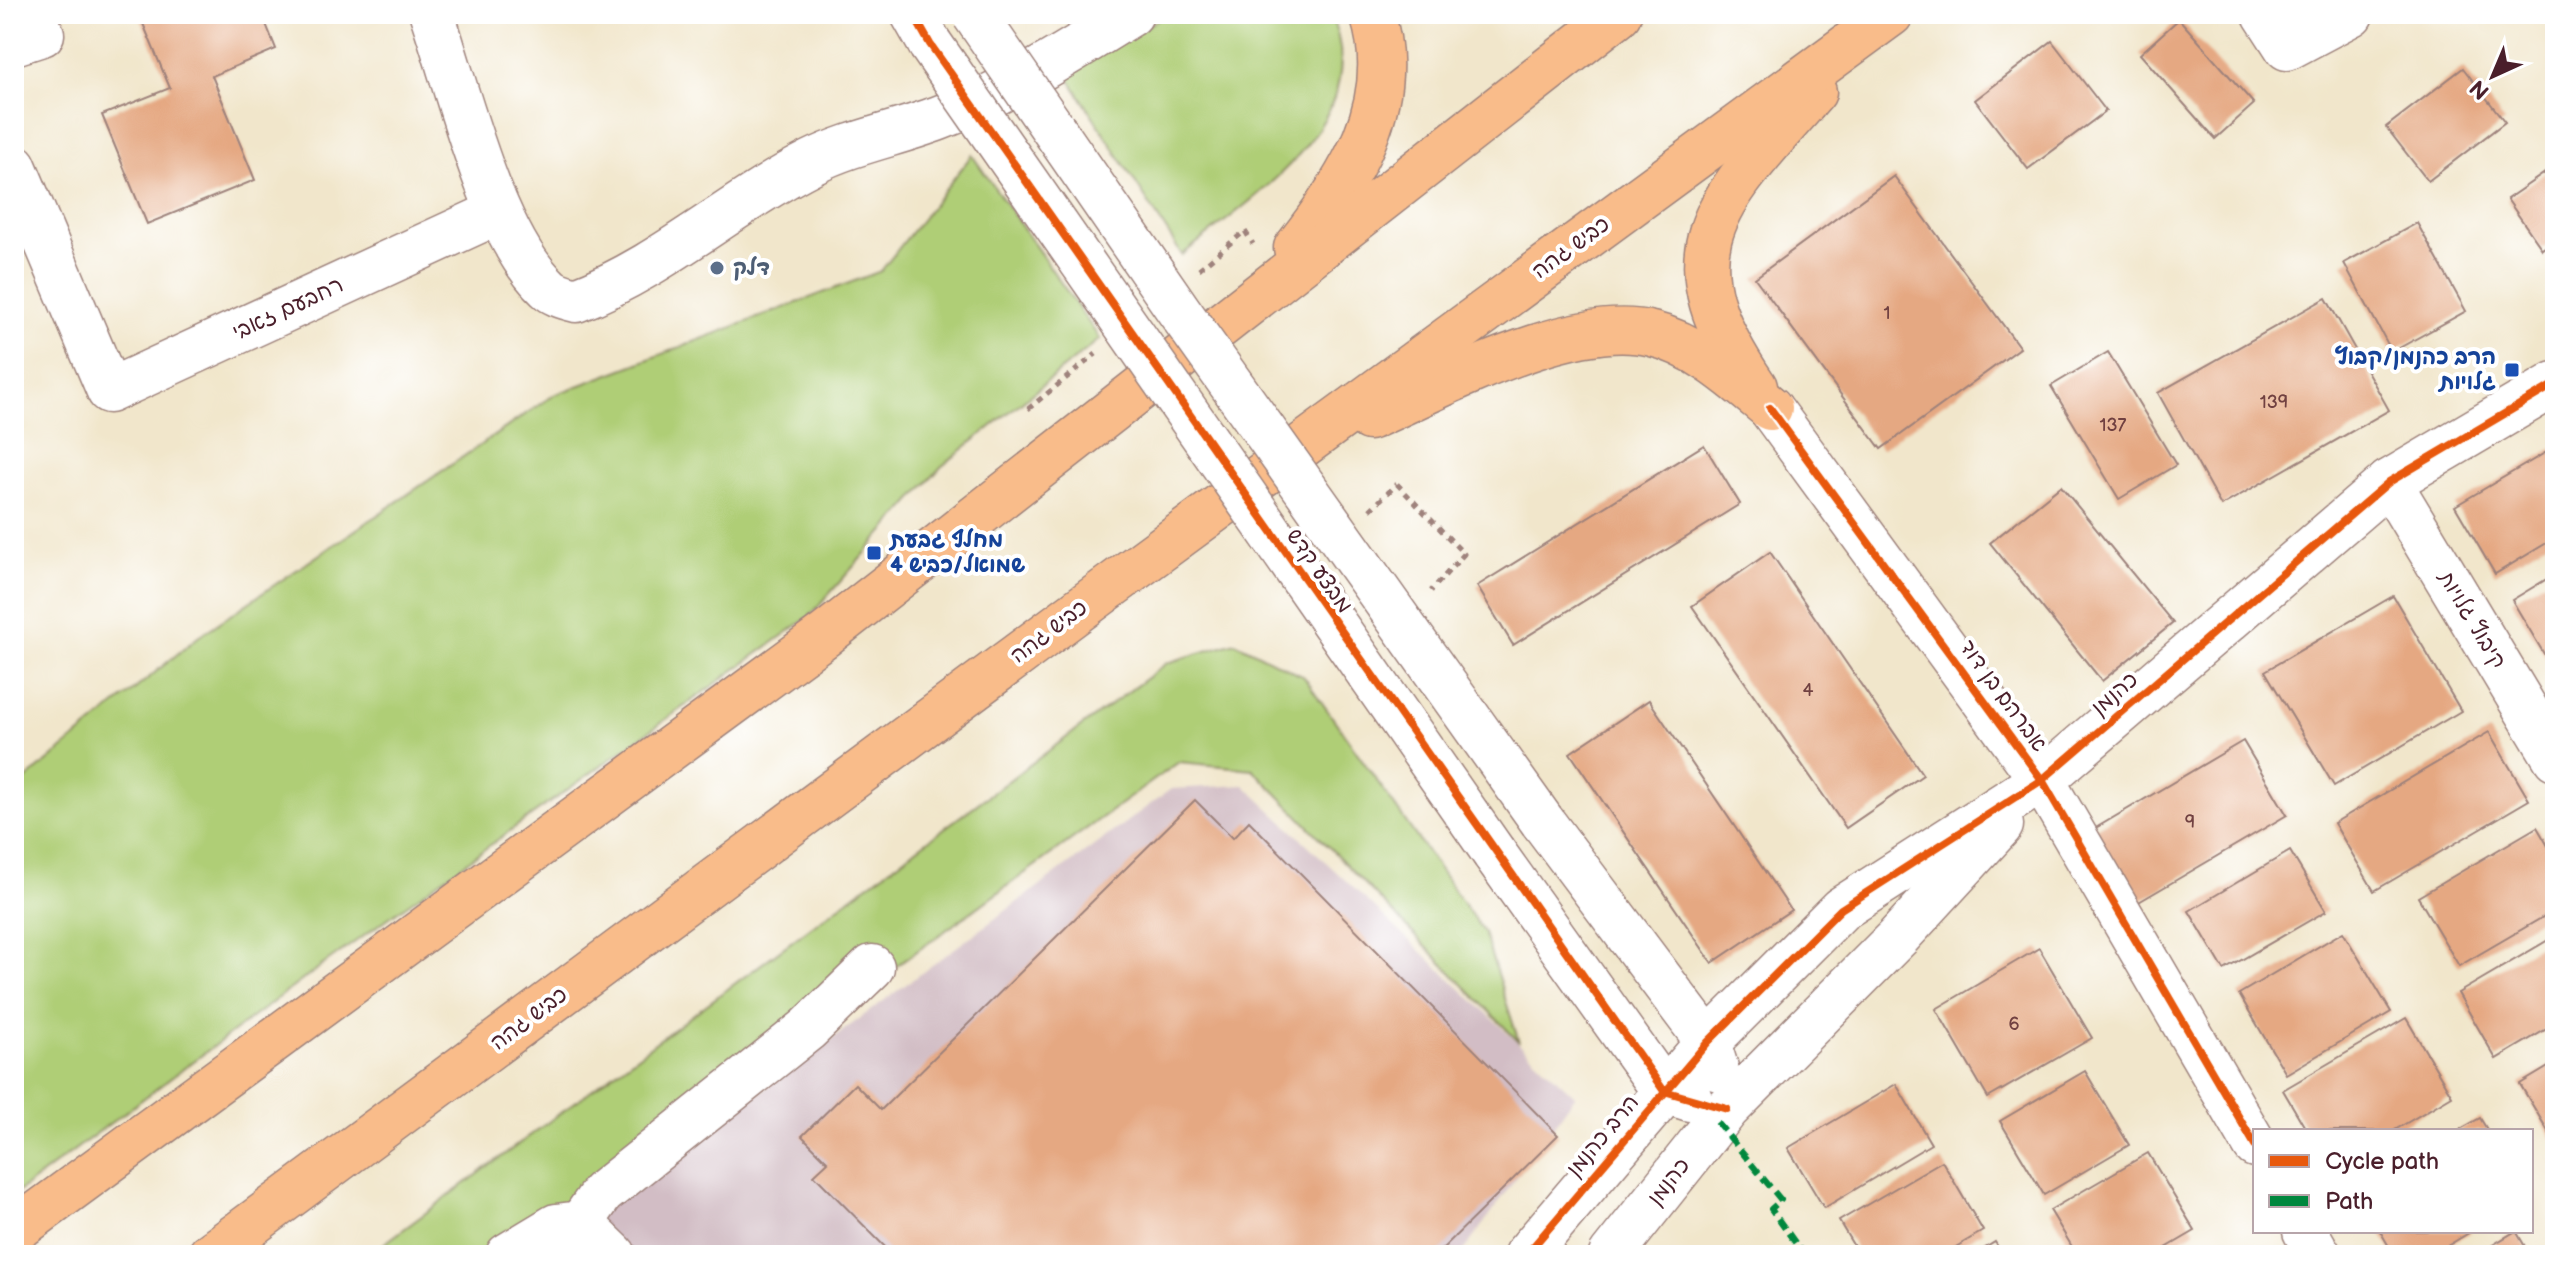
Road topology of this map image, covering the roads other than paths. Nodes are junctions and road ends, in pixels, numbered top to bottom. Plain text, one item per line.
1 (432, 14) edge
2 (974, 14) edge
3 (1131, 14) edge
4 (1372, 14) edge
5 (1619, 14) edge
6 (1893, 14) edge
7 (2351, 14) edge
8 (922, 29) edge
9 (2276, 31) edge
10 (14, 166) edge
11 (498, 212) junction
12 (1253, 303) junction
13 (2555, 384) edge
14 (1770, 408) junction
15 (1297, 449) junction
16 (2389, 482) junction
17 (2555, 758) edge
18 (2042, 780) junction
19 (872, 967) dead end
20 (1708, 1042) junction
21 (1664, 1091) junction
22 (1727, 1109) junction
23 (2253, 1142) edge
24 (581, 1223) junction
25 (14, 1231) edge
26 (2306, 1233) edge
27 (210, 1255) edge
28 (508, 1255) edge
29 (614, 1255) edge
30 (1526, 1255) edge
31 (1611, 1255) edge
32 (2319, 1255) edge

1 - 11 street
2 - 20 street, מבצע קדש, bridge
3 - 11 street
4 - 12 highway
5 - 12 highway
6 - 14 highway
6 - 15 highway, כביש גהה
7 - 9 street
8 - 21 street, מבצע קדש, bridge
10 - 11 street, רחבעם זאבי
12 - 25 highway
13 - 16 street, כהנמן
14 - 15 highway
14 - 18 street, אברהם בן דוד
15 - 27 highway, כביש גהה
16 - 17 street, קיבוץ גלויות
16 - 18 street, כהנמן
18 - 20 street, כהנמן
18 - 22 street
18 - 23 street, אברהם בן דוד
19 - 24 street
20 - 21 street, הרב כהנמן
20 - 22 street, מבצע קדש
21 - 22 street
21 - 30 street, הרב כהנמן
22 - 31 street, כהנמן
24 - 28 street
24 - 29 street
26 - 32 street

